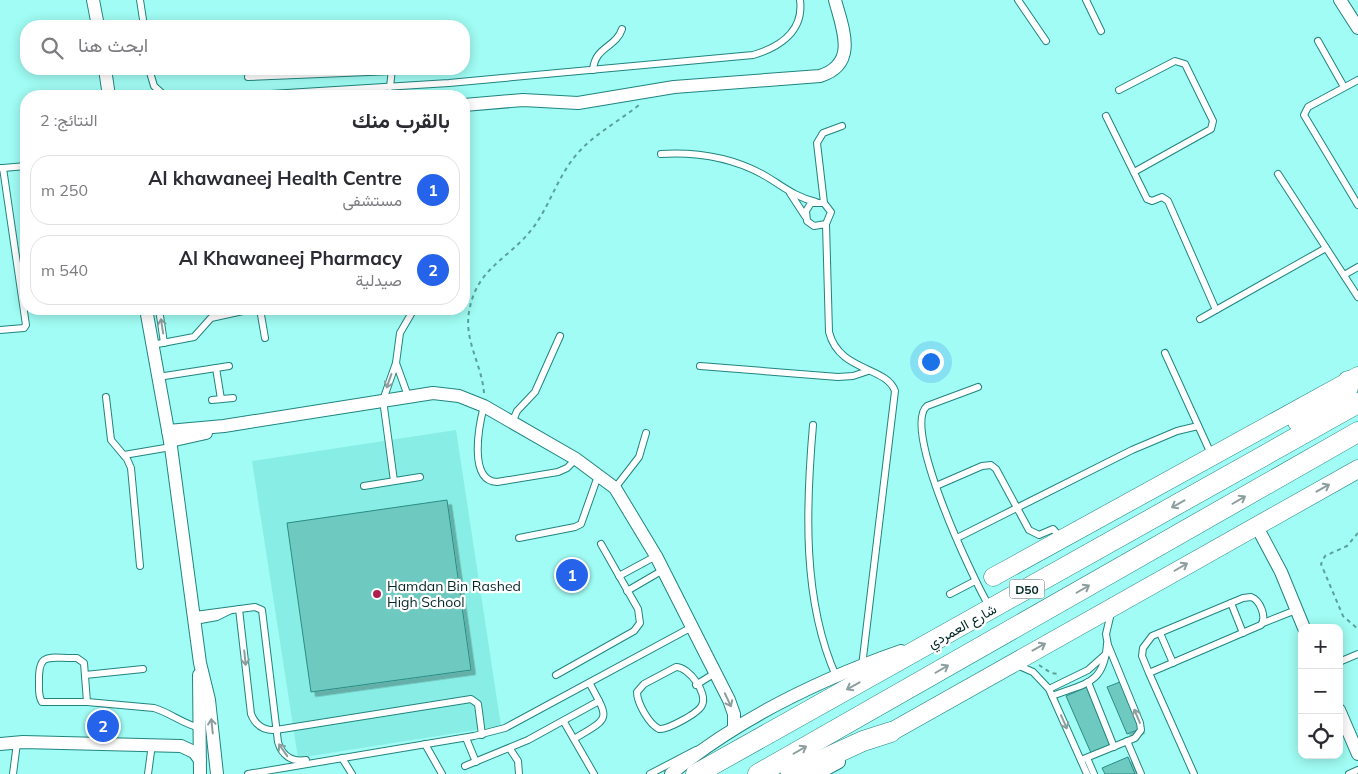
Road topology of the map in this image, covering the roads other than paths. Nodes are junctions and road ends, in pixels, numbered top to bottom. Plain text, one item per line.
1 (93, 0) edge
2 (140, 0) edge
3 (800, 0) edge
4 (835, 0) edge
5 (1018, 0) edge
6 (1086, 0) edge
7 (1340, 0) edge
8 (97, 20) edge
9 (143, 20) edge
10 (1358, 28) edge
11 (622, 29) dead end
12 (1101, 31) dead end
13 (1046, 41) dead end
14 (1318, 41) dead end
15 (593, 70) junction
16 (106, 75) edge
17 (150, 75) edge
18 (302, 75) edge
19 (391, 75) edge
20 (248, 78) dead end
21 (1358, 80) edge
22 (390, 87) junction
23 (1344, 87) junction
24 (108, 90) edge
25 (158, 90) edge
26 (339, 90) edge
27 (1119, 90) dead end
28 (470, 104) edge
29 (1106, 116) dead end
30 (842, 126) dead end
31 (661, 154) dead end
32 (20, 166) edge
33 (1, 168) edge
34 (1134, 172) junction
35 (1278, 174) dead end
36 (789, 192) junction
37 (816, 202) junction
38 (824, 203) junction
39 (1358, 205) edge
40 (806, 216) junction
41 (826, 224) junction
42 (1326, 248) junction
43 (1358, 267) edge
44 (1344, 275) junction
45 (20, 287) edge
46 (1358, 297) edge
47 (1216, 310) junction
48 (24, 315) edge
49 (148, 315) edge
50 (159, 315) edge
51 (225, 315) edge
52 (261, 315) edge
53 (410, 315) edge
54 (1200, 319) dead end
55 (0, 330) edge
56 (560, 336) dead end
57 (265, 338) dead end
58 (158, 344) junction
59 (1165, 353) dead end
60 (396, 363) junction
61 (229, 366) dead end
62 (700, 366) dead end
63 (216, 368) junction
64 (868, 370) junction
65 (158, 377) junction
66 (1353, 379) edge
67 (978, 387) dead end
68 (408, 396) junction
69 (106, 397) dead end
70 (233, 398) dead end
71 (221, 399) junction
72 (212, 400) dead end
73 (383, 400) junction
74 (1358, 403) edge
75 (484, 406) junction
76 (512, 423) junction
77 (813, 425) dead end
78 (1198, 426) junction
79 (1358, 432) edge
80 (646, 433) dead end
81 (169, 440) junction
82 (124, 455) junction
83 (1212, 457) junction
84 (576, 459) junction
85 (1358, 469) edge
86 (598, 476) junction
87 (420, 477) dead end
88 (394, 481) junction
89 (364, 486) dead end
90 (936, 486) junction
91 (614, 488) junction
92 (1202, 491) junction
93 (1017, 508) junction
94 (1256, 525) junction
95 (519, 538) dead end
96 (957, 538) junction
97 (1062, 539) junction
98 (601, 544) dead end
99 (656, 556) junction
100 (140, 566) dead end
101 (663, 570) junction
102 (619, 576) junction
103 (993, 577) dead end
104 (975, 581) junction
105 (628, 590) junction
106 (950, 594) dead end
107 (1231, 603) junction
108 (1113, 606) junction
109 (239, 609) junction
110 (990, 610) junction
111 (1296, 610) junction
112 (195, 618) junction
113 (1263, 623) junction
114 (1302, 624) edge
115 (692, 628) junction
116 (1160, 633) junction
117 (1243, 633) junction
118 (941, 637) junction
119 (1107, 640) junction
120 (1106, 654) junction
121 (1358, 654) edge
122 (1343, 660) edge
123 (200, 663) junction
124 (1011, 663) junction
125 (1173, 663) junction
126 (862, 666) junction
127 (143, 669) dead end
128 (715, 673) junction
129 (1149, 673) junction
130 (85, 675) junction
131 (556, 675) dead end
132 (836, 676) junction
133 (1088, 682) junction
134 (590, 684) junction
135 (696, 684) junction
136 (1051, 693) junction
137 (599, 701) junction
138 (87, 702) junction
139 (1341, 714) edge
140 (564, 722) junction
141 (734, 728) junction
142 (276, 730) junction
143 (201, 732) junction
144 (891, 732) junction
145 (482, 735) junction
146 (466, 738) junction
147 (574, 739) junction
148 (1127, 741) junction
149 (16, 743) junction
150 (0, 744) edge
151 (152, 744) junction
152 (425, 744) junction
153 (1114, 747) junction
154 (510, 748) junction
155 (705, 748) junction
156 (1358, 754) edge
157 (342, 758) junction
158 (1084, 759) junction
159 (200, 760) junction
160 (327, 761) junction
161 (476, 762) junction
162 (464, 766) dead end
163 (1358, 770) edge
164 (13, 774) edge
165 (148, 774) edge
166 (200, 774) edge
167 (211, 774) edge
168 (217, 774) edge
169 (248, 774) edge
170 (352, 774) edge
171 (442, 774) edge
172 (519, 774) edge
173 (594, 774) edge
174 (650, 774) edge
175 (671, 774) edge
176 (696, 774) edge
177 (758, 774) edge
178 (791, 774) edge
179 (817, 774) edge
180 (1087, 774) edge
181 (1094, 774) edge
182 (1141, 774) edge
183 (1194, 774) edge
184 (1349, 774) edge

1 - 8 street
2 - 9 lane
3 - 15 lane
4 - 28 street
5 - 13 lane
6 - 12 lane
7 - 10 street
11 - 15 lane
14 - 23 lane
15 - 22 lane
16 - 24 street
17 - 25 lane
18 - 20 lane
19 - 22 lane
21 - 23 lane
22 - 26 lane
23 - 39 lane
27 - 34 lane
29 - 34 lane
30 - 38 lane
31 - 36 lane
32 - 33 lane
33 - 45 lane
34 - 47 lane
35 - 42 lane
36 - 37 lane
36 - 40 lane
37 - 38 lane
37 - 40 lane
38 - 41 lane
40 - 41 lane
41 - 64 lane
42 - 44 lane
42 - 47 lane
43 - 44 lane
44 - 46 lane
47 - 54 lane
48 - 55 lane
49 - 58 street
58 -> 50 lane
51 - 58 lane
52 - 57 lane
53 - 60 lane
56 - 76 lane
58 - 65 street
59 - 78 lane
60 - 68 lane
60 -> 73 lane
61 - 63 lane
62 - 64 lane
63 - 65 lane
63 - 71 lane
64 - 126 lane
65 - 81 street
66 - 83 street
66 - 92 main road
67 - 90 lane
68 - 73 street
68 - 75 street
69 - 82 lane
70 - 71 lane
71 - 72 lane
73 - 81 street
73 - 88 lane
74 - 92 main road, شارع العمردي / D50
75 - 76 street
75 - 84 lane
76 - 84 street
77 - 132 lane
78 - 83 lane
78 - 93 lane
177 -> 79 main road, شارع العمردي / D50
80 - 91 lane
81 - 82 lane
81 - 112 street
82 - 100 lane
83 - 97 street
84 - 86 street
94 -> 85 street
86 - 91 street
86 - 95 lane
87 - 88 lane
88 - 89 lane
90 - 93 lane
90 - 96 lane
91 - 99 street
92 -> 110 main road, شارع العمردي / D50
93 - 96 lane
93 - 97 lane
108 -> 94 street
94 - 111 street
96 - 104 lane
97 - 103 street
98 - 102 lane
99 - 101 street
99 - 102 lane
101 - 105 lane
101 - 115 street
102 - 105 lane
104 - 106 lane
104 - 110 lane
105 - 131 lane
107 - 113 lane
107 - 116 lane
107 - 117 lane
108 - 119 lane
124 -> 108 street
109 - 112 lane
109 -> 142 lane
109 - 142 lane
110 - 118 main road, شارع العمردي / D50
111 - 113 lane
111 - 114 street
112 - 123 street
113 - 117 lane
115 - 128 street
115 - 134 lane
116 - 125 lane
116 - 129 lane
117 - 125 lane
118 - 126 street
118 -> 176 main road, شارع العمردي / D50
119 - 120 lane
148 -> 119 lane
120 - 133 lane
120 - 136 lane
121 - 122 lane
123 - 143 street
168 -> 123 street
124 - 136 lane
124 - 144 street
125 - 129 lane
126 - 132 street
127 - 130 lane
128 - 135 lane
128 -> 141 street
129 - 183 lane
130 - 138 lane
130 - 138 lane
132 - 141 street
133 - 136 lane
133 - 153 lane
134 - 137 lane
134 - 145 lane
135 - 135 lane
136 -> 158 lane
137 - 140 lane
137 - 147 lane
138 - 143 lane
139 - 156 street
140 - 147 lane
140 - 154 lane
141 - 155 street
142 - 145 lane
160 -> 142 lane
143 - 151 street
143 - 159 street
143 - 167 street
144 - 178 main road
144 - 179 street
145 - 146 lane
146 - 152 lane
146 - 161 lane
147 - 173 lane
148 - 153 lane
148 - 182 lane
149 - 150 street
149 - 151 street
149 - 164 lane
151 - 159 street
151 - 165 lane
152 - 157 lane
152 - 171 lane
153 - 158 lane
154 - 161 lane
154 - 172 lane
155 - 174 lane
155 - 175 street
157 - 160 lane
157 - 170 lane
158 - 180 lane
158 - 181 lane
159 - 166 street
160 - 169 lane
161 - 162 lane
163 - 184 lane

